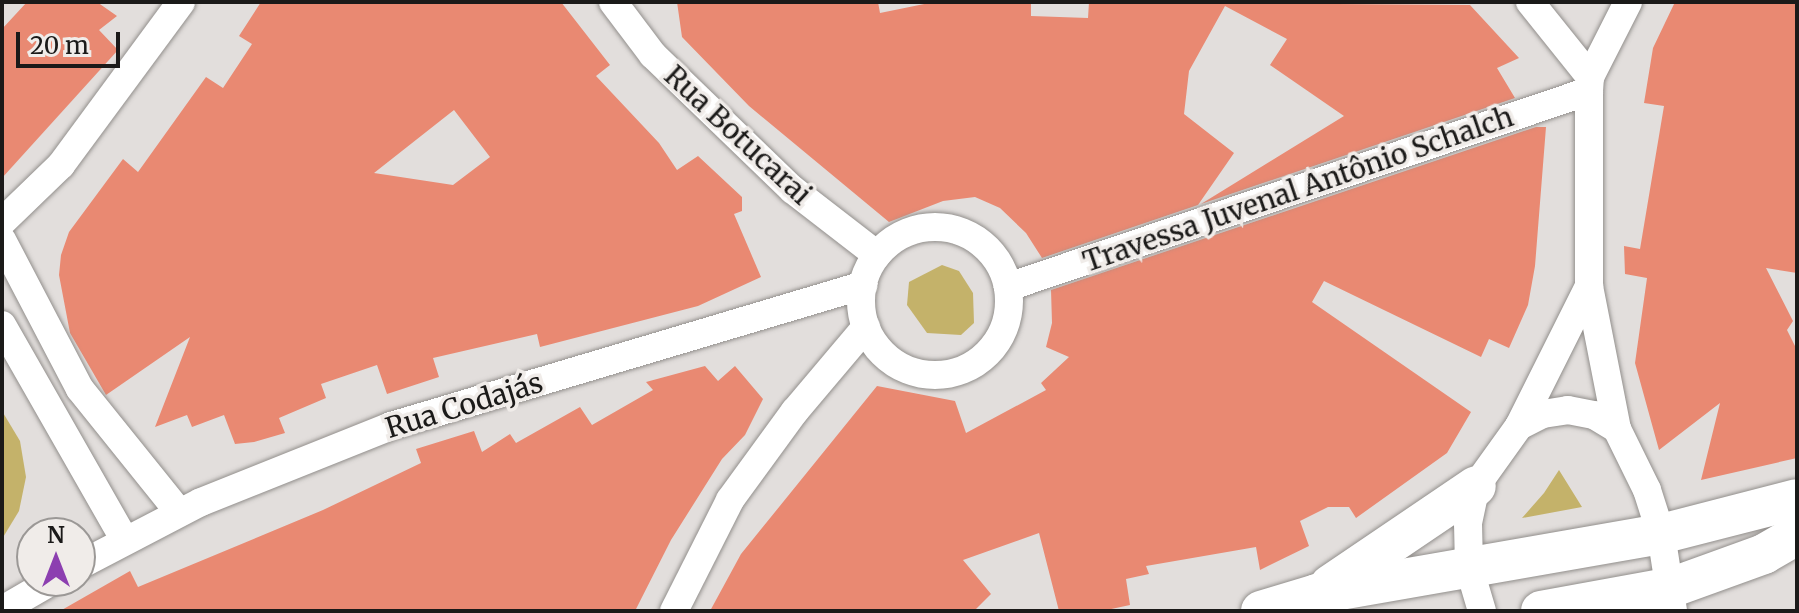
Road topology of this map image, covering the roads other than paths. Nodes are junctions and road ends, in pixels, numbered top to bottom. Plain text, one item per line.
1 (181, 2) edge
2 (613, 2) edge
3 (1530, 2) edge
4 (1628, 2) edge
5 (1589, 84) junction
6 (2, 222) edge
7 (2, 240) edge
8 (877, 255) junction
9 (863, 285) junction
10 (1589, 286) junction
11 (1008, 287) junction
12 (2, 325) edge
13 (866, 327) junction
14 (1519, 426) junction
15 (1617, 429) junction
16 (1476, 486) junction
17 (1797, 499) edge
18 (179, 512) junction
19 (1661, 534) junction
20 (1797, 535) edge
21 (124, 539) junction
22 (96, 556) edge
23 (1469, 567) junction
24 (1317, 594) junction
25 (24, 597) edge
26 (1673, 599) edge
27 (2, 610) edge
28 (674, 611) edge
29 (1261, 611) edge
30 (1482, 611) edge
31 (1541, 611) edge

1 - 6 street
2 - 8 street, Rua Botucarai
3 - 5 street
4 - 5 street
5 - 10 street
5 - 11 street, Travessa Juvenal Antônio Schalch
7 - 18 street
8 - 9 street
8 - 11 street
9 - 13 street
9 - 18 street, Rua Codajás
10 - 14 street
10 - 15 street
11 - 13 street
12 - 21 street
13 - 28 street
14 - 15 street
14 - 16 street
15 - 19 street
16 - 23 street
16 - 24 street
17 - 19 street
18 - 21 street, Rua Codajás
19 - 23 street
19 - 26 street
20 - 26 street
21 - 22 street, Rua Codajás
23 - 24 street
23 - 30 street
24 - 29 street
25 - 27 street
26 - 31 street

